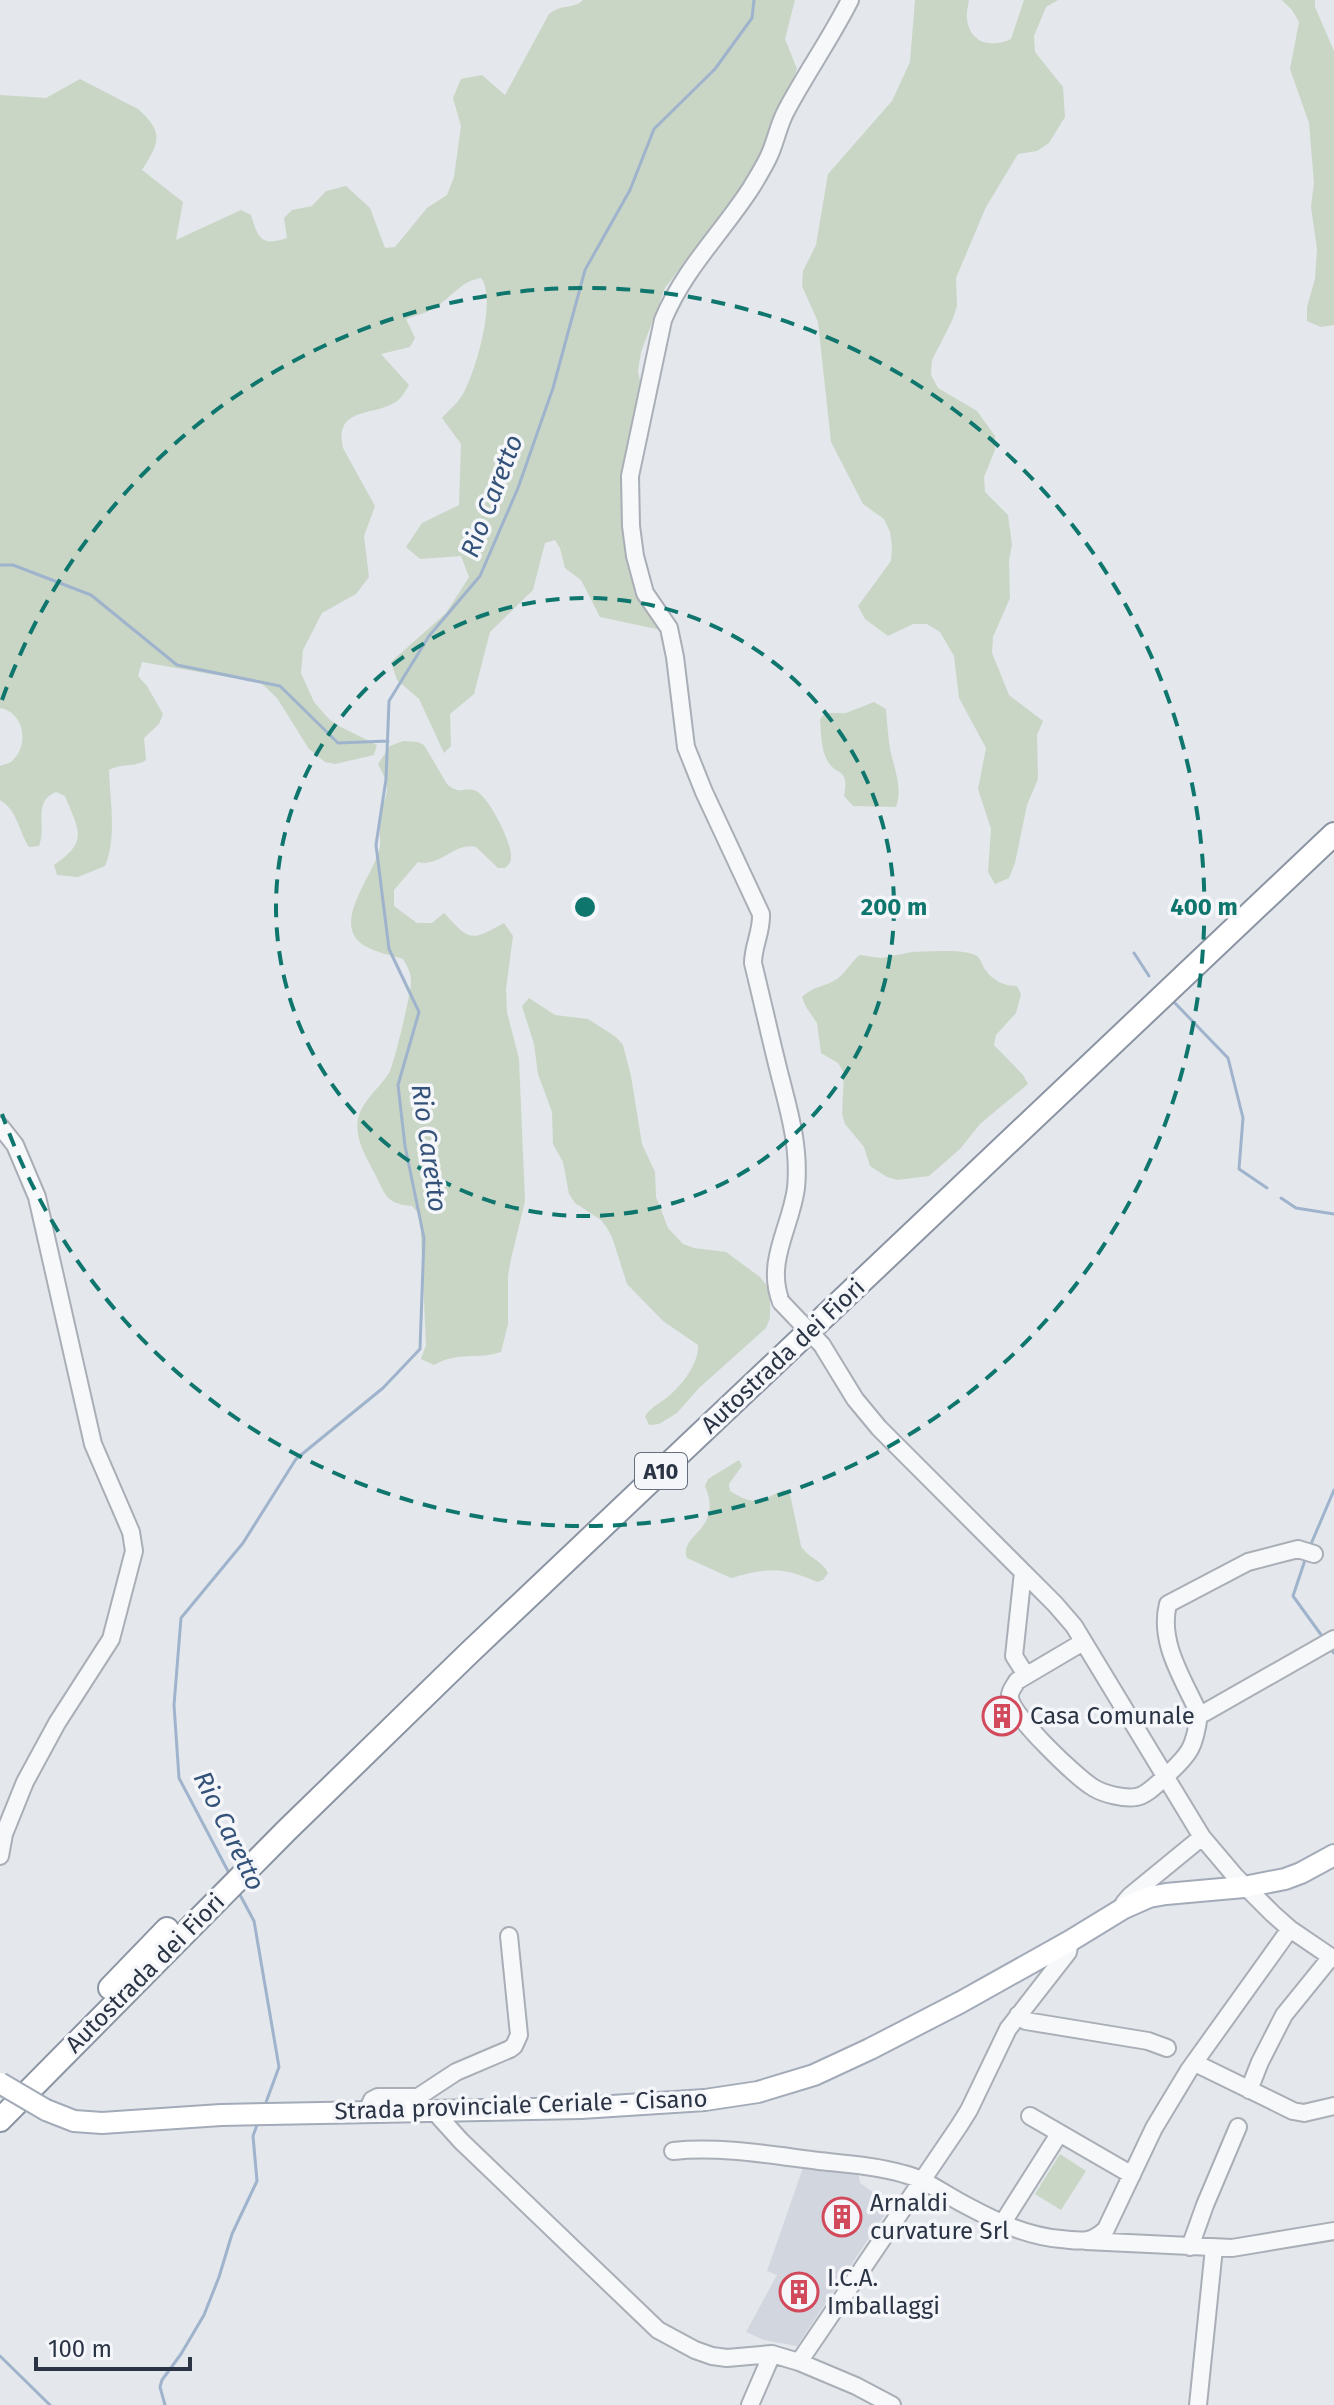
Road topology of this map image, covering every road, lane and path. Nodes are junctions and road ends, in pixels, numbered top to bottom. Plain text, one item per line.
1 (850, 0) edge
2 (1334, 816) edge
3 (1334, 834) edge
4 (0, 1126) edge
5 (1314, 1554) dead end
6 (1023, 1572) junction
7 (1334, 1639) edge
8 (1083, 1642) junction
9 (1026, 1675) junction
10 (1199, 1714) junction
11 (1165, 1777) junction
12 (1202, 1837) junction
13 (1334, 1855) edge
14 (0, 1856) edge
15 (1244, 1887) junction
16 (1124, 1908) junction
17 (1290, 1929) junction
18 (509, 1936) dead end
19 (1070, 1941) junction
20 (1332, 1958) edge
21 (1018, 2015) junction
22 (1167, 2048) dead end
23 (1195, 2063) junction
24 (0, 2083) edge
25 (1249, 2090) junction
26 (0, 2100) edge
27 (1334, 2106) edge
28 (433, 2110) junction
29 (367, 2111) junction
30 (1030, 2116) dead end
31 (0, 2120) edge
32 (1238, 2127) dead end
33 (1059, 2134) junction
34 (673, 2151) dead end
35 (1132, 2175) junction
36 (921, 2180) junction
37 (1002, 2224) junction
38 (1334, 2231) edge
39 (1086, 2241) junction
40 (1190, 2247) junction
41 (1214, 2248) junction
42 (772, 2354) junction
43 (799, 2362) junction
44 (750, 2405) edge
45 (892, 2405) edge
46 (1198, 2405) edge

1 - 6 street, bridge
2 - 26 highway, Autostrada dei Fiori / A10
3 - 31 highway, Autostrada dei Fiori / A10
4 - 14 street
5 - 10 street
6 - 8 street
6 - 9 street
7 - 10 street
8 - 9 street
8 - 11 street
9 - 11 street
10 - 11 street
11 - 12 street
12 - 15 street
12 - 16 street
13 - 15 main road, Strada provinciale Ceriale - Cisano
15 - 16 main road, Strada provinciale Ceriale - Cisano
15 - 17 street
16 - 19 main road, Strada provinciale Ceriale - Cisano
17 - 20 street
17 - 23 street
18 - 29 street
19 - 21 street
19 - 28 main road, Strada provinciale Ceriale - Cisano
20 - 25 street
21 - 22 street
21 - 36 street
23 - 25 street
23 - 35 street
24 - 29 main road, Strada provinciale Ceriale - Cisano, bridge
25 - 27 street
28 - 29 main road, Strada provinciale Ceriale - Cisano
28 - 42 street
30 - 33 street
32 - 40 street
33 - 35 street
33 - 37 street
34 - 36 street
35 - 39 street
36 - 37 street
36 - 43 street
37 - 39 street
38 - 41 street
39 - 40 street
40 - 41 street
41 - 46 street
42 - 43 street
42 - 44 street
43 - 45 street

